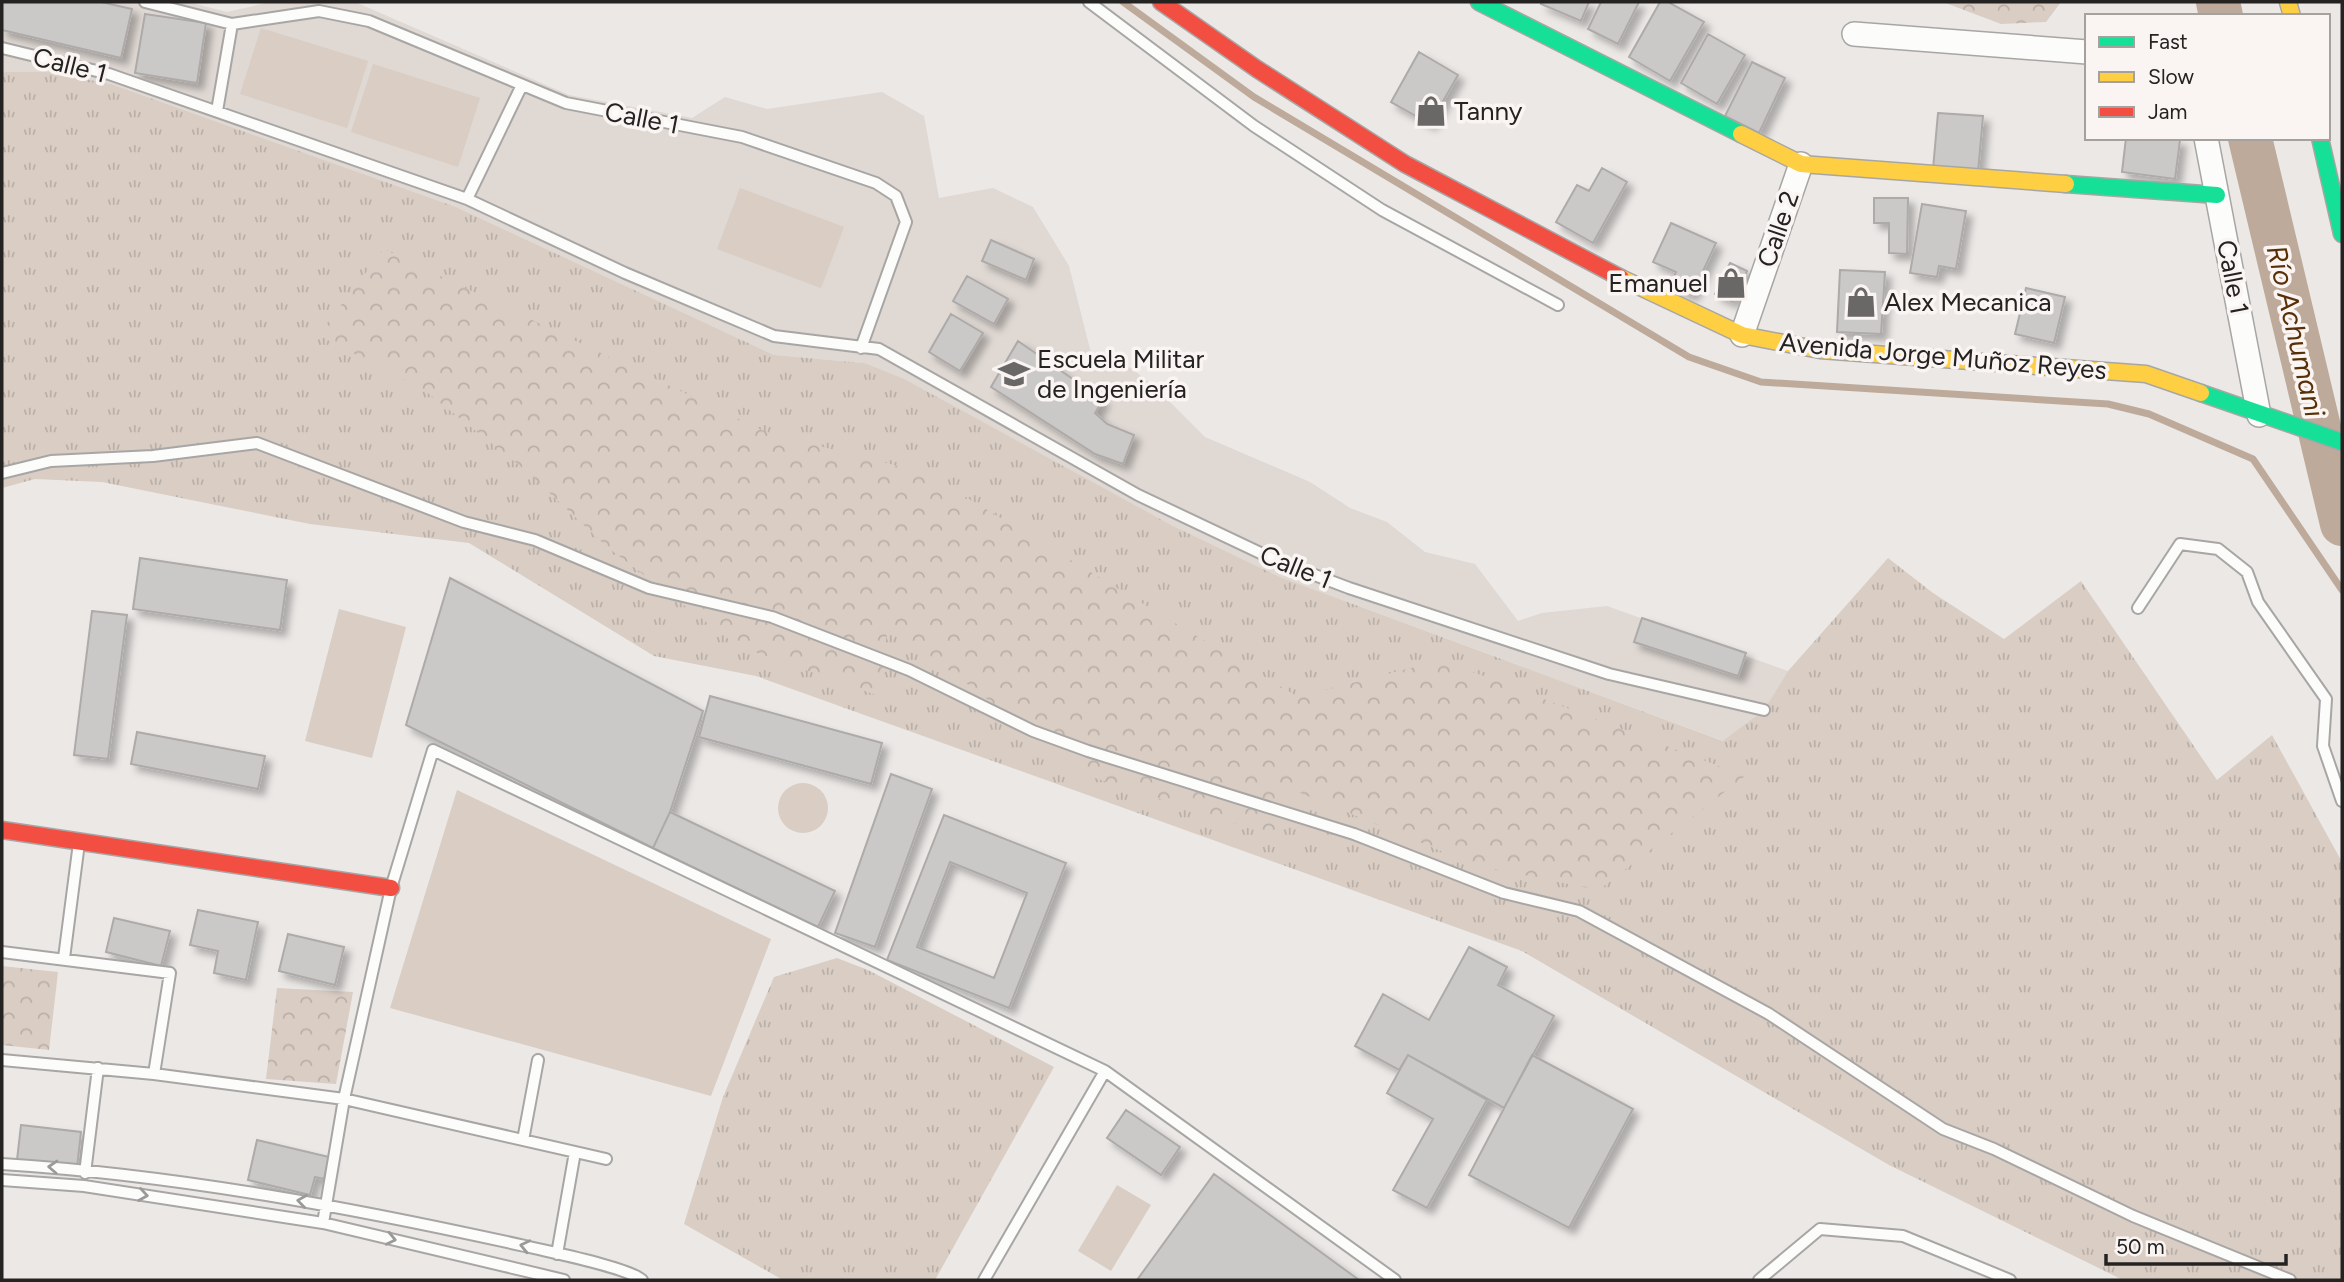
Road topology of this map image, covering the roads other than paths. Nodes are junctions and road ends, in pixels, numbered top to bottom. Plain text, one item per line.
1 (145, 2) edge
2 (1089, 2) edge
3 (1161, 2) edge
4 (1479, 2) edge
5 (233, 24) junction
6 (1854, 34) dead end
7 (2, 48) edge
8 (2085, 52) edge
9 (522, 85) junction
10 (217, 111) junction
11 (2206, 140) edge
12 (2320, 140) edge
13 (1801, 164) junction
14 (2217, 195) junction
15 (467, 199) junction
16 (2341, 222) edge
17 (1558, 305) dead end
18 (1742, 335) junction
19 (861, 348) junction
20 (2259, 415) junction
21 (2341, 441) edge
22 (2, 473) edge
23 (2138, 608) dead end
24 (1764, 710) dead end
25 (2342, 801) edge
26 (2, 830) edge
27 (79, 840) junction
28 (391, 888) junction
29 (2, 952) edge
30 (64, 958) junction
31 (2, 1060) edge
32 (538, 1060) dead end
33 (98, 1068) junction
34 (1105, 1071) junction
35 (154, 1074) junction
36 (344, 1099) junction
37 (523, 1140) junction
38 (575, 1152) junction
39 (606, 1159) dead end
40 (2, 1164) edge
41 (86, 1169) junction
42 (2, 1180) edge
43 (83, 1186) junction
44 (327, 1204) junction
45 (323, 1223) junction
46 (557, 1254) junction
47 (1768, 1271) junction
48 (564, 1280) edge
49 (642, 1280) edge
50 (984, 1280) edge
51 (1395, 1280) edge
52 (1759, 1280) edge
53 (1777, 1280) edge
54 (2010, 1280) edge
55 (2290, 1280) edge

1 - 5 lane, Calle 1
2 - 17 lane
3 - 18 street, Avenida Jorge Muñoz Reyes
4 - 13 street
5 - 9 lane, Calle 1
5 - 10 lane
6 - 8 street
7 - 10 lane, Calle 1
9 - 15 lane
9 - 19 lane, Calle 1
10 - 15 lane, Calle 1
11 - 14 street, Calle 1
12 - 16 street
13 - 14 street
13 - 18 street, Calle 2
14 - 20 street, Calle 1
15 - 19 lane, Calle 1
18 - 20 street, Avenida Jorge Muñoz Reyes
19 - 24 lane, Calle 1
20 - 21 street, Avenida Jorge Muñoz Reyes
22 - 55 lane
23 - 25 lane
26 - 27 street
27 - 28 street
27 - 30 lane
28 - 34 lane
28 - 36 lane
29 - 30 lane
30 - 35 lane
31 - 33 lane
32 - 37 lane
33 - 35 lane
33 - 41 lane
34 - 50 lane
34 - 51 lane
35 - 36 lane
36 - 37 lane
36 - 44 lane
37 - 38 lane
38 - 39 lane
38 - 46 lane
41 -> 40 lane
41 - 43 lane
44 -> 41 lane
42 - 43 lane
43 -> 45 lane
44 - 45 lane
46 -> 44 lane
45 -> 48 lane
46 - 49 lane
47 - 52 lane
47 - 53 lane
47 - 54 lane

